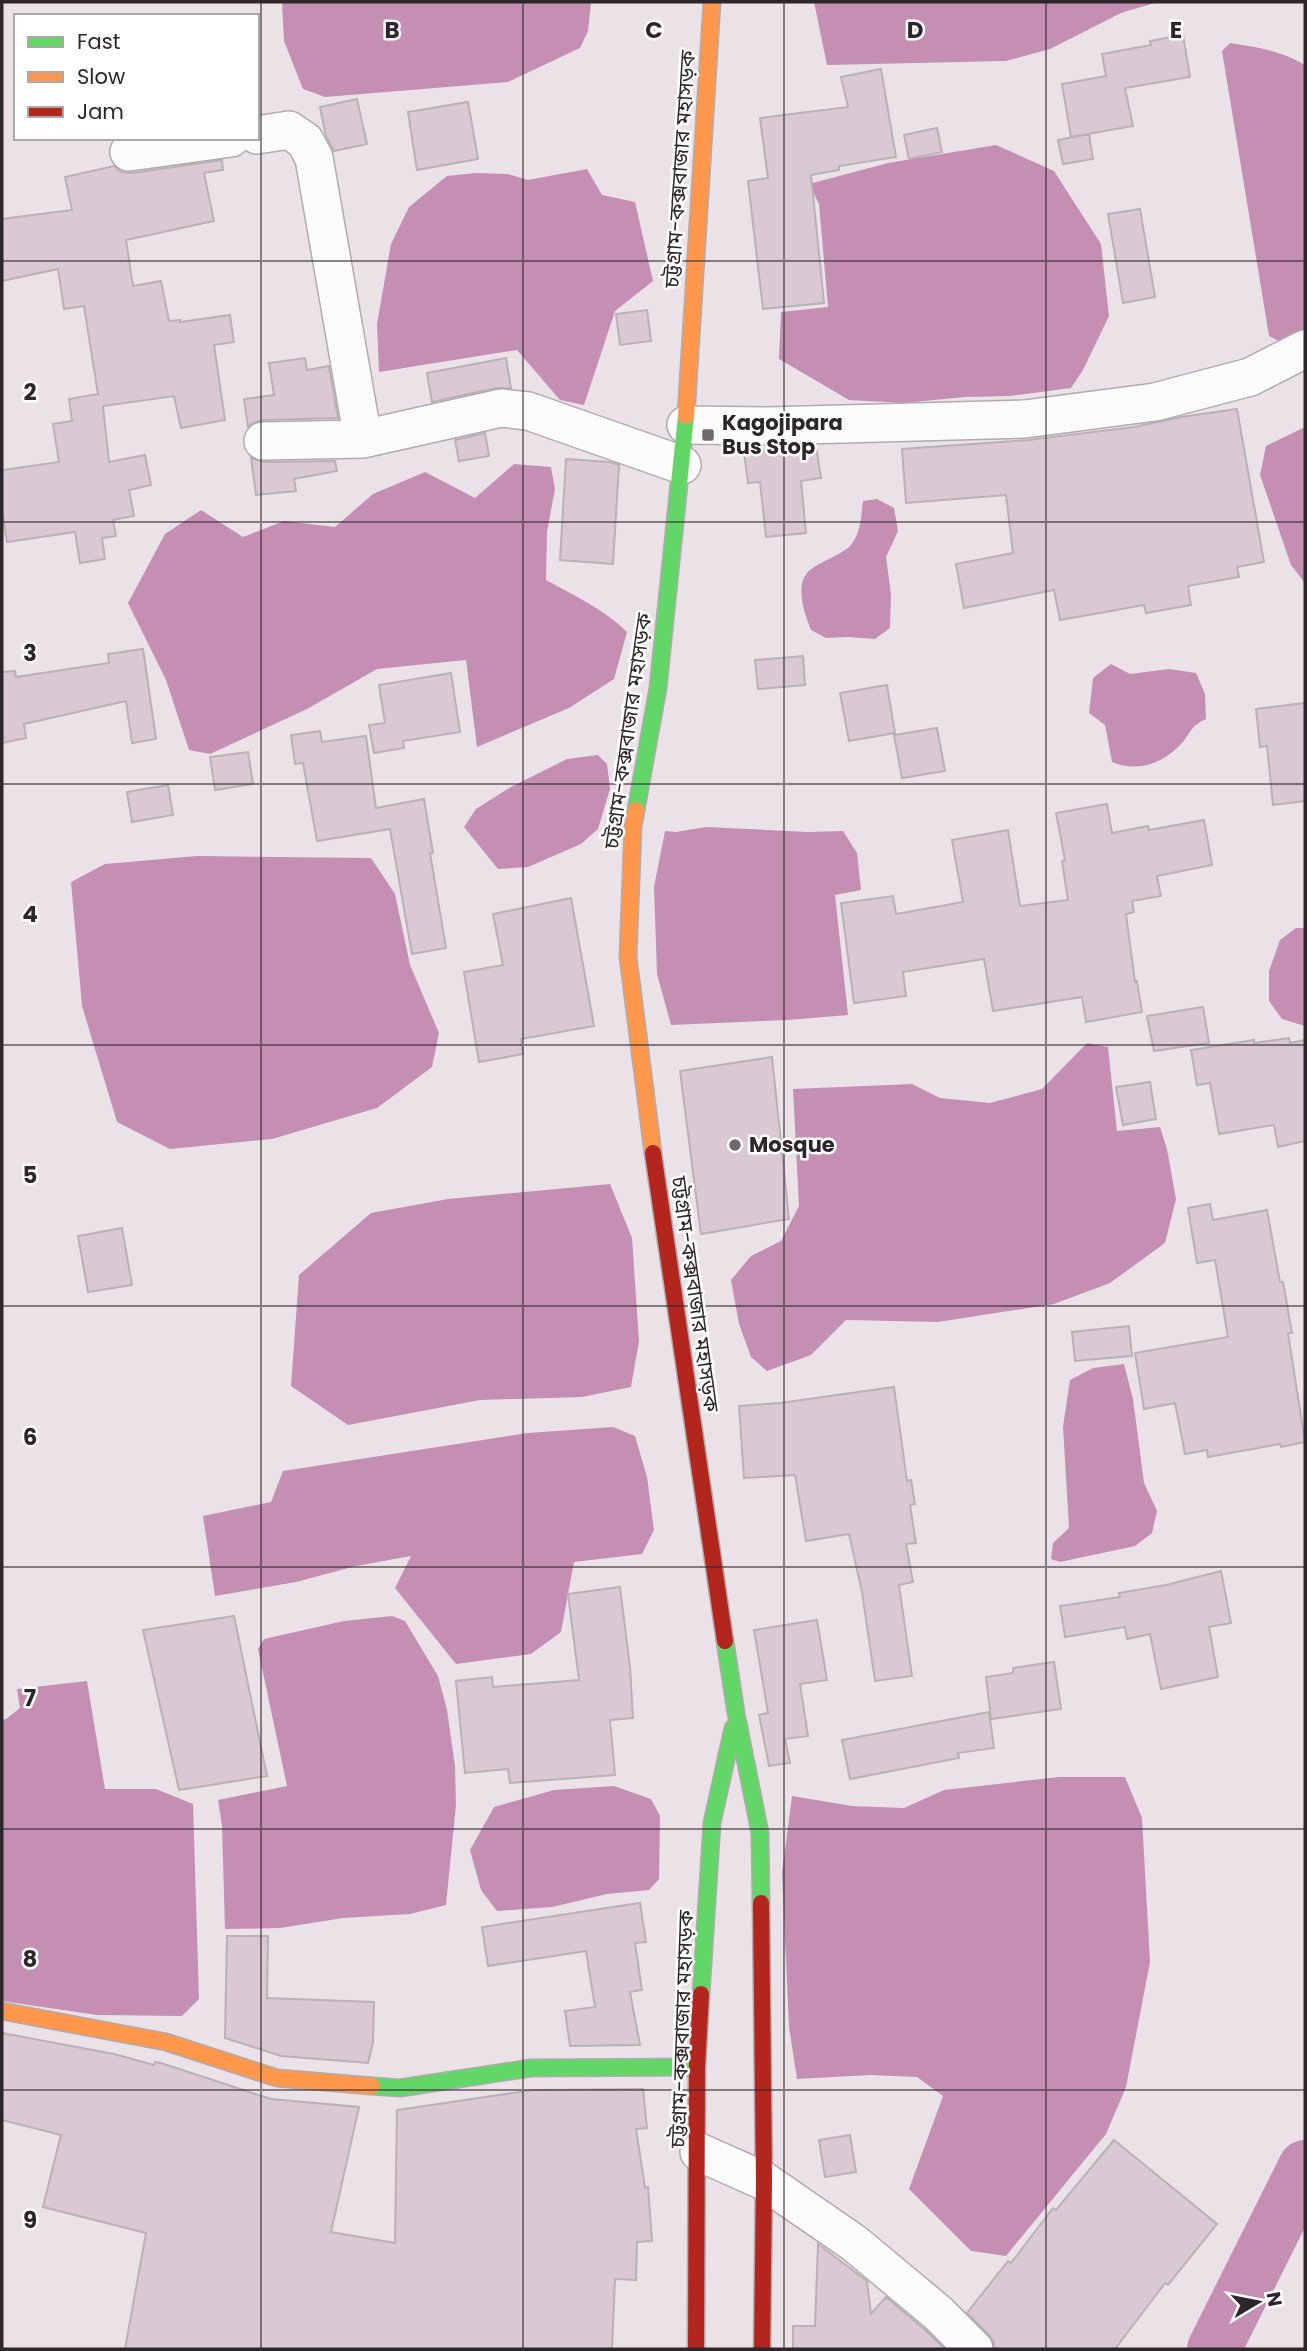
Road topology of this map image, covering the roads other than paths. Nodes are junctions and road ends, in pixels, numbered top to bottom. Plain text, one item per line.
1 (712, 2) edge
2 (259, 135) edge
3 (216, 140) edge
4 (129, 152) dead end
5 (1305, 349) edge
6 (686, 425) junction
7 (363, 439) junction
8 (263, 441) dead end
9 (682, 465) junction
10 (736, 1713) junction
11 (2, 2011) edge
12 (697, 2067) junction
13 (699, 2152) junction
14 (764, 2181) junction
15 (696, 2349) edge
16 (762, 2349) edge
17 (974, 2349) edge

1 - 6 main road, চট্টগ্রাম-কক্সবাজার মহাসড়ক
2 - 7 street
3 - 4 street
5 - 6 street
6 - 9 main road, চট্টগ্রাম-কক্সবাজার মহাসড়ক
7 - 8 street
7 - 9 street
9 - 10 main road, চট্টগ্রাম-কক্সবাজার মহাসড়ক
10 - 12 main road, চট্টগ্রাম-কক্সবাজার মহাসড়ক
10 - 14 main road, চট্টগ্রাম-কক্সবাজার মহাসড়ক
11 - 12 main road
12 - 13 main road, চট্টগ্রাম-কক্সবাজার মহাসড়ক
13 - 14 street
13 - 15 main road, চট্টগ্রাম-কক্সবাজার মহাসড়ক
14 - 16 main road, চট্টগ্রাম-কক্সবাজার মহাসড়ক
14 - 17 street

